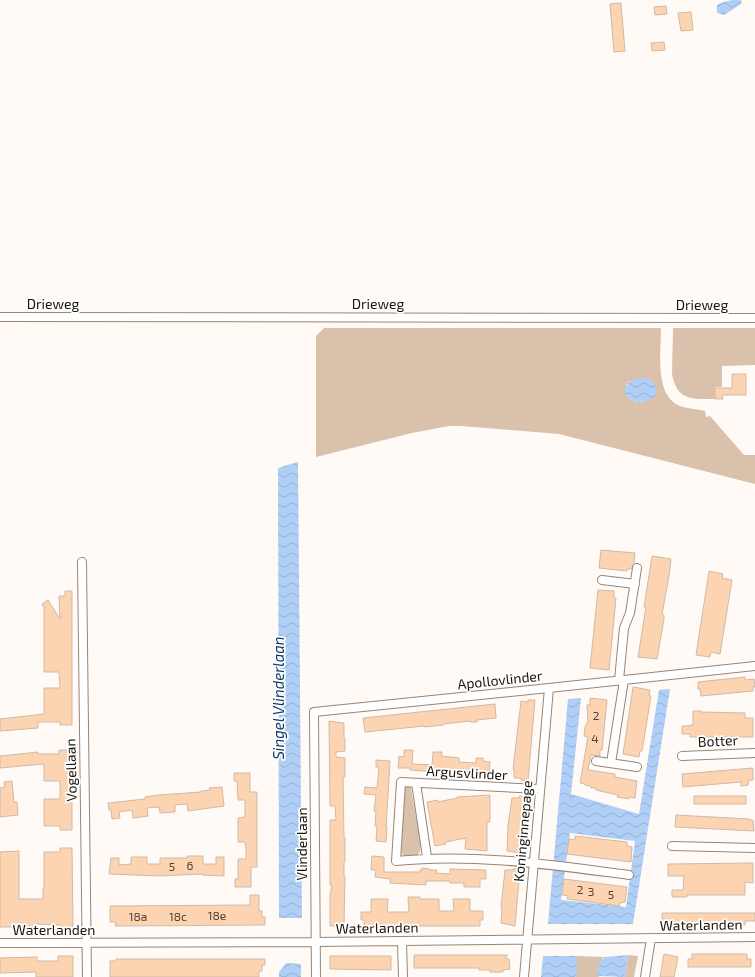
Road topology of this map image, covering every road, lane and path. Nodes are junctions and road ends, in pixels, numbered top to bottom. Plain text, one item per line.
1 (0, 317) edge
2 (755, 318) edge
3 (82, 562) dead end
4 (637, 568) dead end
5 (602, 580) dead end
6 (635, 584) junction
7 (755, 666) edge
8 (622, 680) junction
9 (549, 688) junction
10 (314, 712) joint
11 (755, 753) edge
12 (682, 756) dead end
13 (596, 761) dead end
14 (611, 763) junction
15 (637, 768) dead end
16 (416, 783) junction
17 (540, 789) junction
18 (672, 846) dead end
19 (755, 848) edge
20 (427, 857) junction
21 (533, 862) junction
22 (629, 875) dead end
23 (755, 937) edge
24 (651, 938) junction
25 (527, 940) junction
26 (402, 941) junction
27 (315, 942) junction
28 (0, 943) edge
29 (86, 943) junction
30 (87, 977) edge
31 (316, 977) edge
32 (402, 977) edge
33 (524, 977) edge
34 (645, 977) edge

1 - 2 street, Drieweg
3 - 29 street, Vogellaan
4 - 6 street
5 - 6 street
6 - 8 street
7 - 8 street, Apollovlinder
8 - 9 street, Apollovlinder
8 - 14 street
9 - 10 street, Apollovlinder
9 - 17 street, Koninginnepage
10 - 27 street, Vlinderlaan
11 - 12 street, Botter
13 - 14 street
14 - 15 street
16 - 17 street, Argusvlinder
16 - 20 street, Argusvlinder
16 - 20 street, Argusvlinder
17 - 21 street, Koninginnepage
18 - 19 street
20 - 21 street, Argusvlinder
21 - 22 street, Argusvlinder
21 - 25 street, Koninginnepage
23 - 24 street, Waterlanden
24 - 25 street, Waterlanden
24 - 34 street
25 - 26 street, Waterlanden
25 - 33 street, Koninginnepage
26 - 27 street, Waterlanden
26 - 32 street
27 - 29 street, Waterlanden
27 - 31 street, Vlinderlaan
28 - 29 street, Waterlanden
29 - 30 street, Vogellaan

